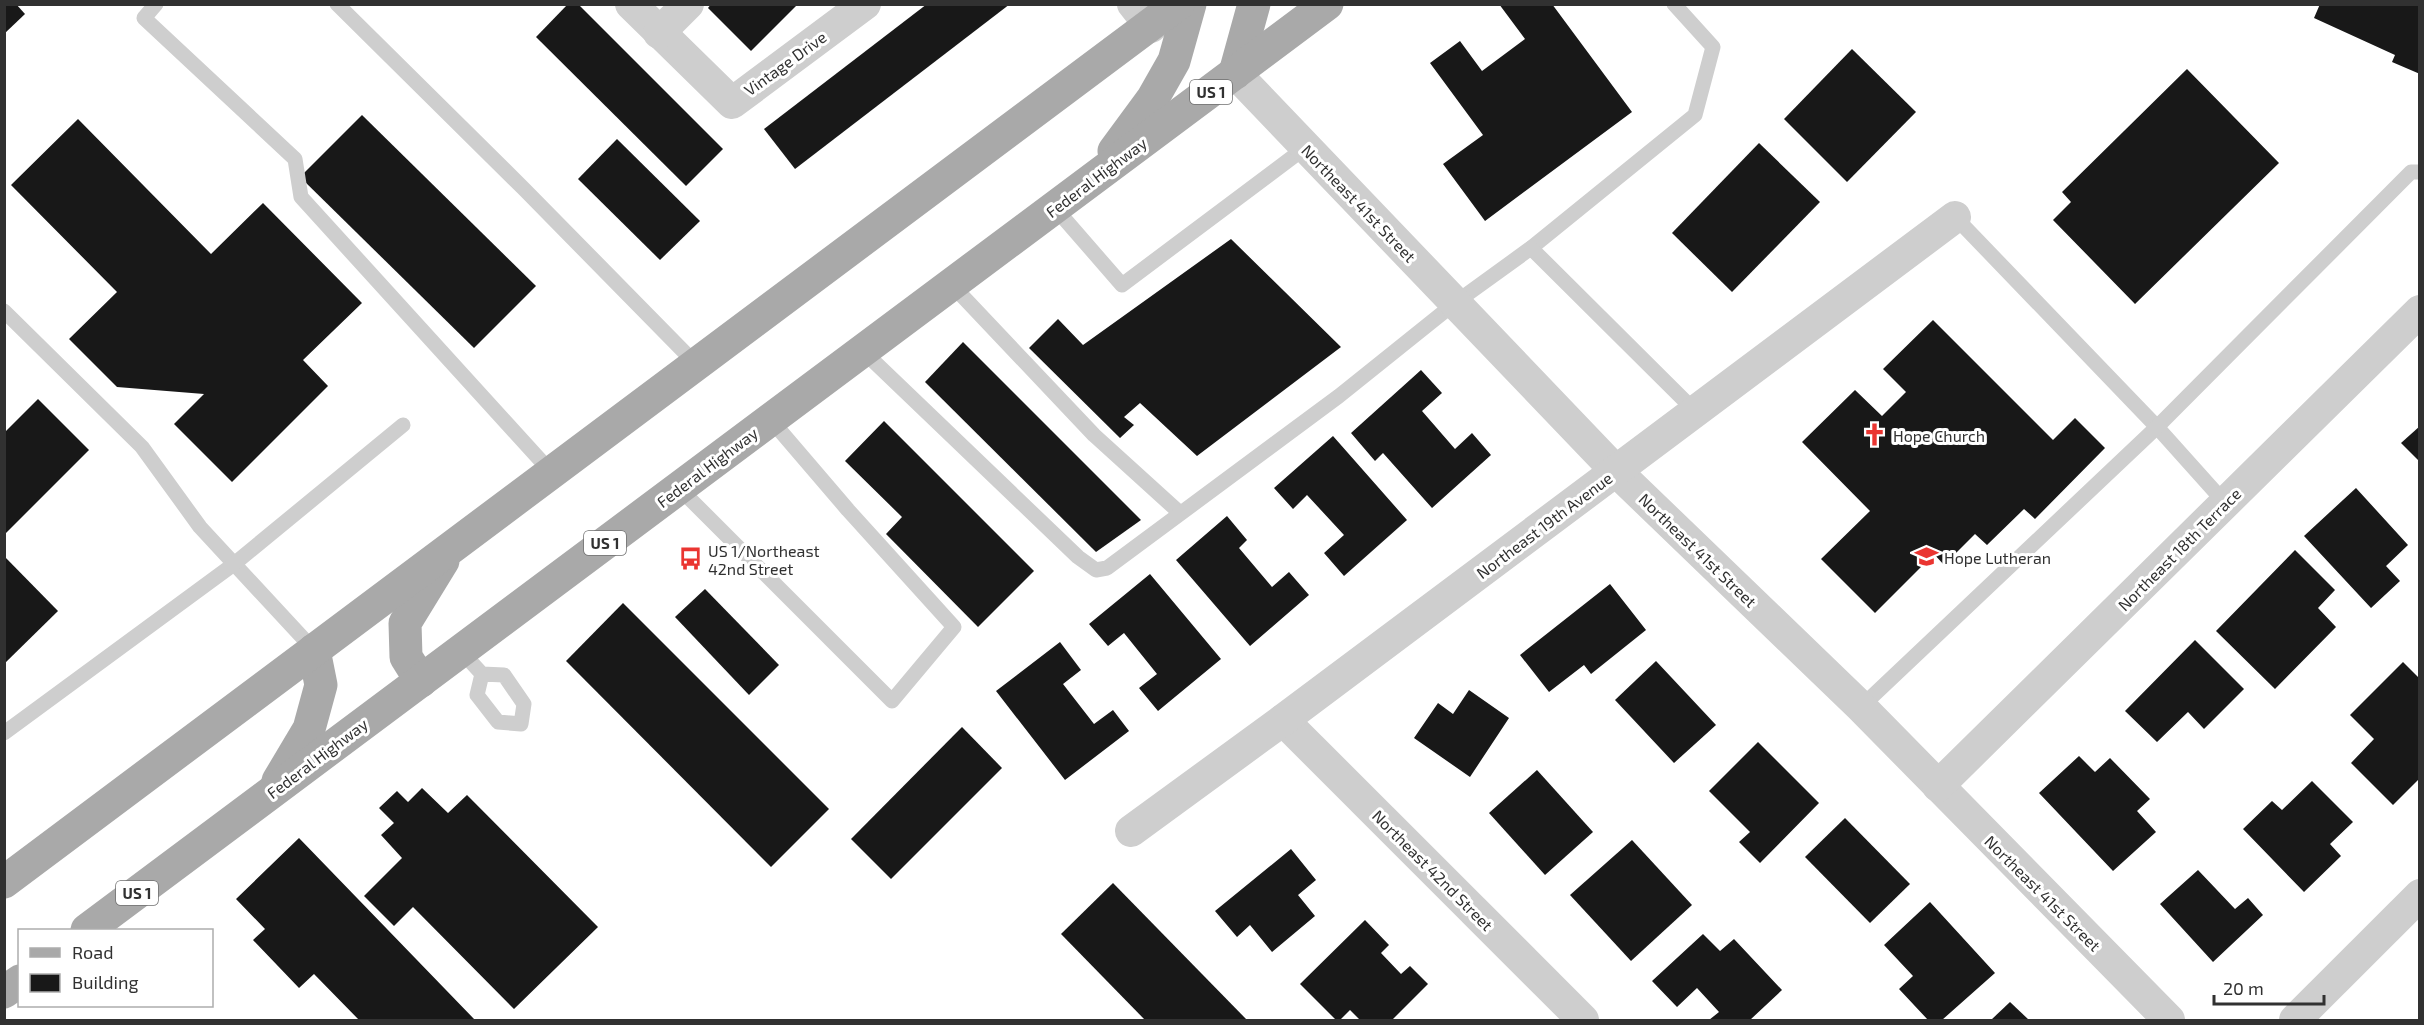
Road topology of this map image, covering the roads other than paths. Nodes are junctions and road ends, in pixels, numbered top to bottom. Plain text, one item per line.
1 (156, 4) edge
2 (337, 4) edge
3 (631, 4) edge
4 (688, 4) edge
5 (865, 4) edge
6 (1178, 4) edge
7 (1190, 4) edge
8 (1254, 4) edge
9 (1327, 4) edge
10 (1674, 4) edge
11 (1142, 16) edge
12 (659, 33) junction
13 (1235, 73) junction
14 (1306, 147) junction
15 (2420, 172) edge
16 (1094, 179) junction
17 (1055, 208) junction
18 (1955, 217) joint
19 (1531, 248) junction
20 (952, 285) junction
21 (1455, 303) junction
22 (2420, 310) edge
23 (4, 311) edge
24 (862, 351) junction
25 (697, 364) junction
26 (1695, 411) junction
27 (771, 420) junction
28 (404, 425) dead end
29 (2157, 427) junction
30 (1616, 471) junction
31 (552, 473) junction
32 (679, 488) junction
33 (2226, 504) junction
34 (1180, 513) junction
35 (452, 547) junction
36 (234, 564) junction
37 (314, 650) junction
38 (421, 681) junction
39 (1861, 707) junction
40 (1283, 720) junction
41 (4, 733) edge
42 (1938, 786) junction
43 (271, 792) junction
44 (1131, 831) dead end
45 (4, 882) edge
46 (2420, 895) edge
47 (88, 929) edge
48 (18, 982) edge
49 (4, 992) edge
50 (1583, 1020) edge
51 (2169, 1020) edge
52 (2295, 1020) edge

1 - 31 lane
2 - 25 lane
3 - 12 street, Vintage Drive
4 - 12 street
5 - 12 street, Vintage Drive
6 - 11 main road
7 - 16 main road
8 - 13 main road
9 - 13 main road, Federal Highway / US 1
10 - 19 lane
11 - 25 main road
13 - 14 street, Northeast 41st Street
13 - 16 main road, Federal Highway / US 1
14 - 17 lane
14 - 21 street, Northeast 41st Street
15 - 29 lane
16 - 17 main road, Federal Highway / US 1
17 - 20 main road, Federal Highway / US 1
18 - 26 street, Northeast 19th Avenue
18 - 29 lane
19 - 21 lane
19 - 26 lane
20 - 24 main road, Federal Highway / US 1
20 - 34 lane
21 - 30 street, Northeast 41st Street
21 - 34 lane
22 - 33 street, Northeast 18th Terrace
23 - 36 lane
24 - 27 main road, Federal Highway / US 1
24 - 34 lane
25 - 31 main road
26 - 30 street, Northeast 19th Avenue
27 - 32 main road, Federal Highway / US 1
27 - 32 lane
28 - 36 lane
29 - 33 lane
29 - 39 lane
30 - 39 street, Northeast 41st Street
30 - 40 street, Northeast 19th Avenue
31 - 35 main road
32 - 38 main road, Federal Highway / US 1
33 - 42 street, Northeast 18th Terrace
35 - 37 main road
35 - 38 main road
36 - 37 lane
36 - 41 lane
37 - 43 main road
37 - 45 main road
38 - 43 main road, Federal Highway / US 1
39 - 42 street, Northeast 41st Street
40 - 44 street, Northeast 19th Avenue
40 - 50 street, Northeast 42nd Street
42 - 51 street, Northeast 41st Street
43 - 47 main road, Federal Highway / US 1
46 - 52 street
48 - 49 main road

